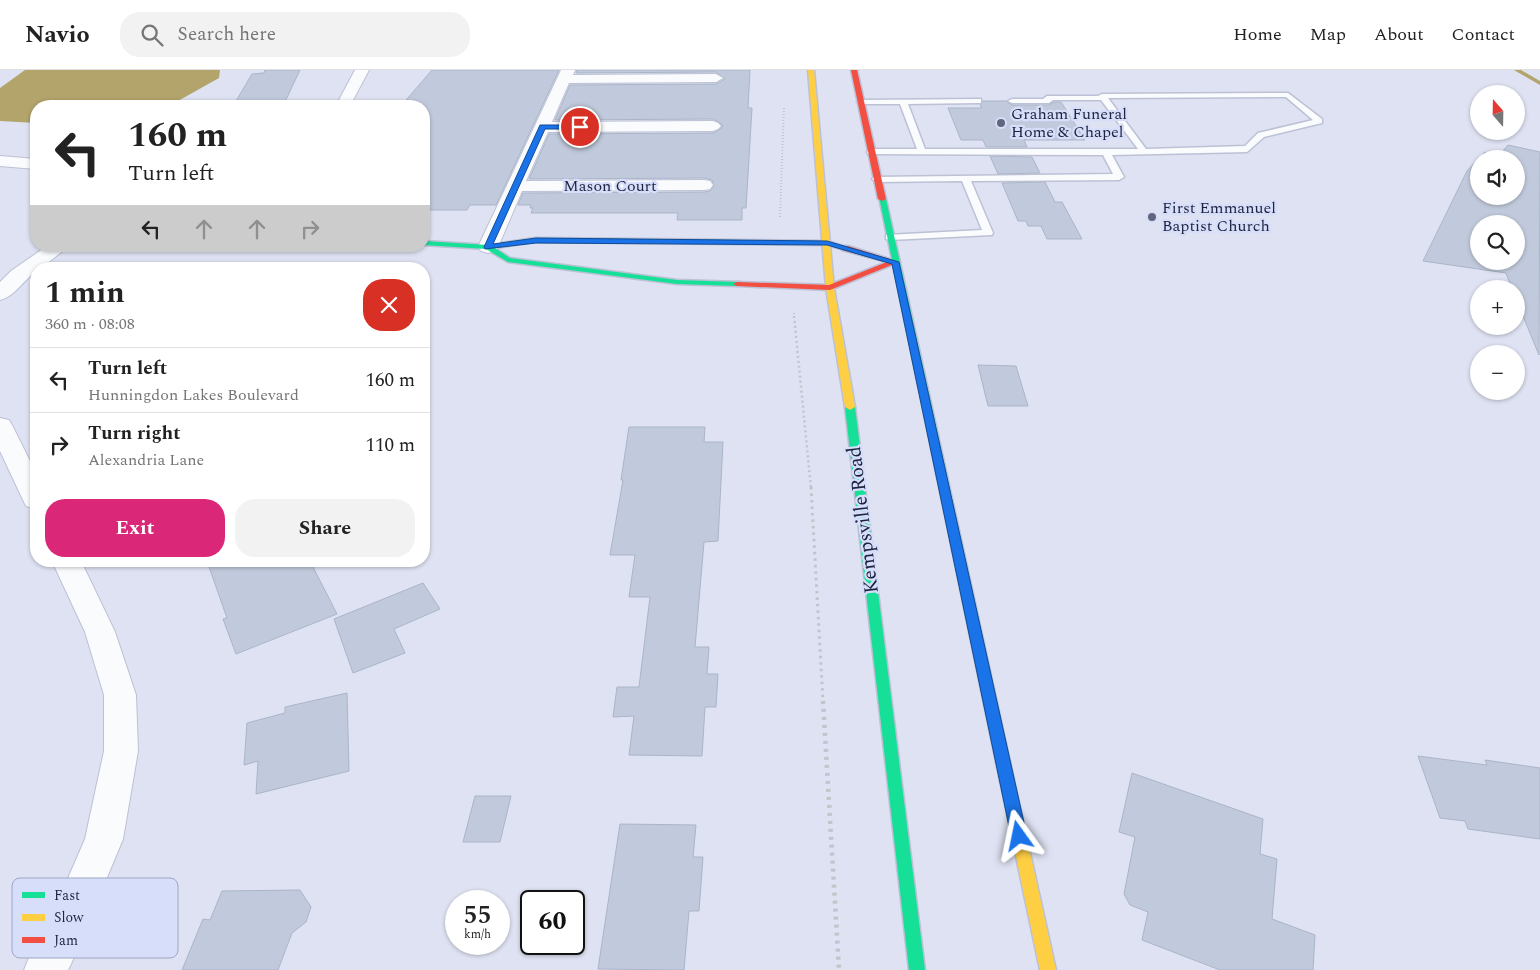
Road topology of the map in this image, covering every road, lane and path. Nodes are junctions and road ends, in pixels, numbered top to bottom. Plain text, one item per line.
1 (362, 70) edge
2 (811, 70) edge
3 (854, 70) edge
4 (566, 74) edge
5 (716, 78) dead end
6 (1104, 98) junction
7 (347, 100) edge
8 (978, 101) dead end
9 (1012, 101) dead end
10 (860, 102) junction
11 (903, 102) junction
12 (784, 103) dead end
13 (713, 126) dead end
14 (542, 127) junction
15 (871, 152) junction
16 (922, 152) junction
17 (1106, 152) junction
18 (1144, 152) junction
19 (0, 161) edge
20 (30, 164) edge
21 (966, 178) junction
22 (877, 179) junction
23 (704, 185) dead end
24 (515, 186) junction
25 (890, 237) junction
26 (430, 243) edge
27 (789, 243) junction
28 (827, 243) junction
29 (488, 247) junction
30 (51, 252) edge
31 (37, 262) edge
32 (895, 262) junction
33 (30, 267) edge
34 (792, 287) junction
35 (830, 288) junction
36 (0, 294) edge
37 (0, 425) edge
38 (30, 488) edge
39 (69, 567) edge
40 (87, 878) edge
41 (52, 958) edge
42 (45, 970) edge
43 (839, 970) edge
44 (917, 970) edge
45 (1048, 970) edge

1 - 7 street
2 - 28 main road, Kempsville Road
3 - 10 main road
4 - 5 street
4 - 14 street
6 - 9 lane
6 - 18 lane
6 - 18 lane
8 - 11 lane
10 - 11 lane
10 - 15 main road
11 - 16 lane
12 - 27 path
13 - 14 street
14 - 24 street
15 - 16 lane
15 - 22 main road
16 - 17 lane
17 - 18 lane
17 - 21 lane
19 - 20 street
21 - 22 lane
21 - 25 lane
22 - 25 main road
23 - 24 street, Mason Court
24 - 29 street
25 - 32 main road
26 - 29 main road
27 - 28 main road
27 - 29 main road
28 - 32 main road
28 - 35 main road, Kempsville Road
29 - 34 main road
30 - 31 street
32 - 35 main road
32 - 45 main road
33 - 36 street
34 - 35 main road
34 - 43 path
35 - 44 main road, Kempsville Road
37 - 38 street
39 - 40 street
41 - 42 street

